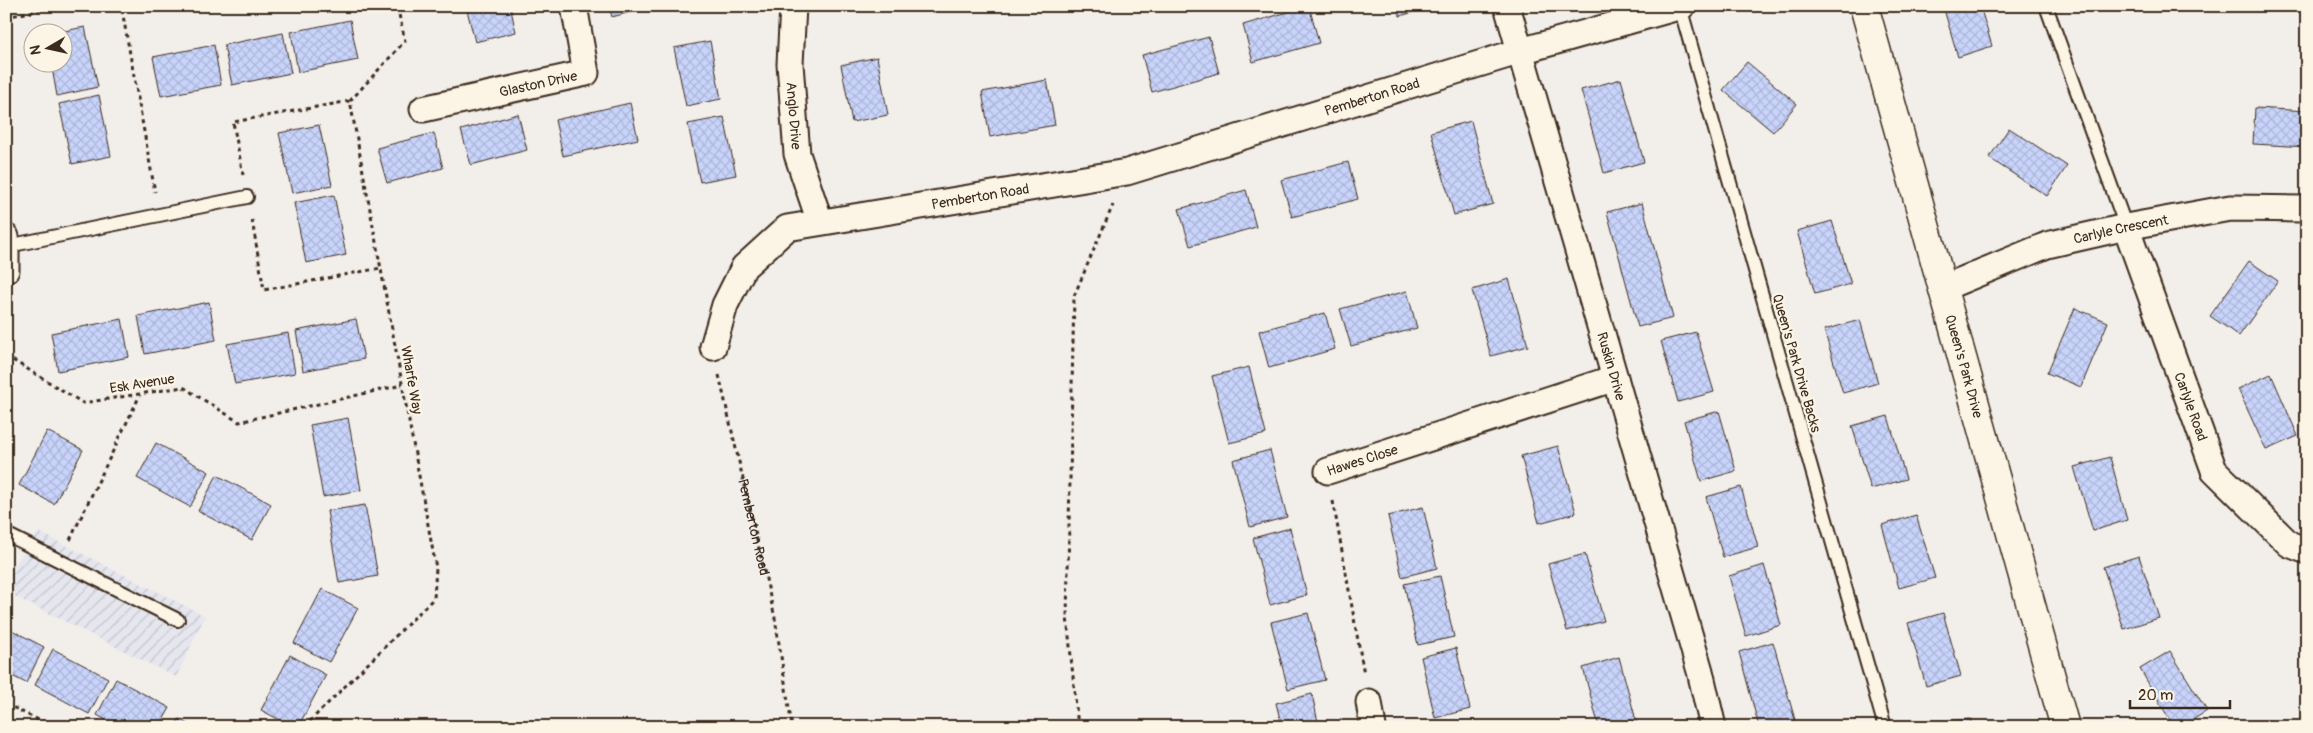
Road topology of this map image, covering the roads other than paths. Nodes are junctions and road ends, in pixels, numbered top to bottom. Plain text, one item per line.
1 (574, 6) edge
2 (793, 6) edge
3 (1507, 6) edge
4 (1680, 6) edge
5 (1864, 6) edge
6 (2046, 6) edge
7 (1521, 51) junction
8 (423, 109) dead end
9 (247, 196) road end
10 (2307, 209) edge
11 (820, 222) junction
12 (2126, 227) junction
13 (7, 251) edge
14 (1943, 288) junction
15 (713, 347) road end
16 (1615, 378) junction
17 (1328, 471) road end
18 (6, 534) edge
19 (2307, 551) edge
20 (178, 620) dead end
21 (1369, 702) road end
22 (1374, 727) edge
23 (1713, 727) edge
24 (1885, 727) edge
25 (2065, 727) edge

1 - 8 street, Glaston Drive
2 - 11 street, Anglo Drive
3 - 7 street, Ruskin Drive
4 - 7 street, Pemberton Road
4 - 24 lane, Queen's Park Drive Backs
5 - 14 street, Queen's Park Drive
6 - 12 lane
7 - 11 street, Pemberton Road
7 - 16 street, Ruskin Drive
9 - 13 lane
10 - 12 street, Carlyle Crescent
11 - 15 street, Pemberton Road
12 - 14 street, Carlyle Crescent
12 - 19 street, Carlyle Road
14 - 25 street, Queen's Park Drive
16 - 17 street, Hawes Close
16 - 23 street, Ruskin Drive
18 - 20 lane
21 - 22 street

